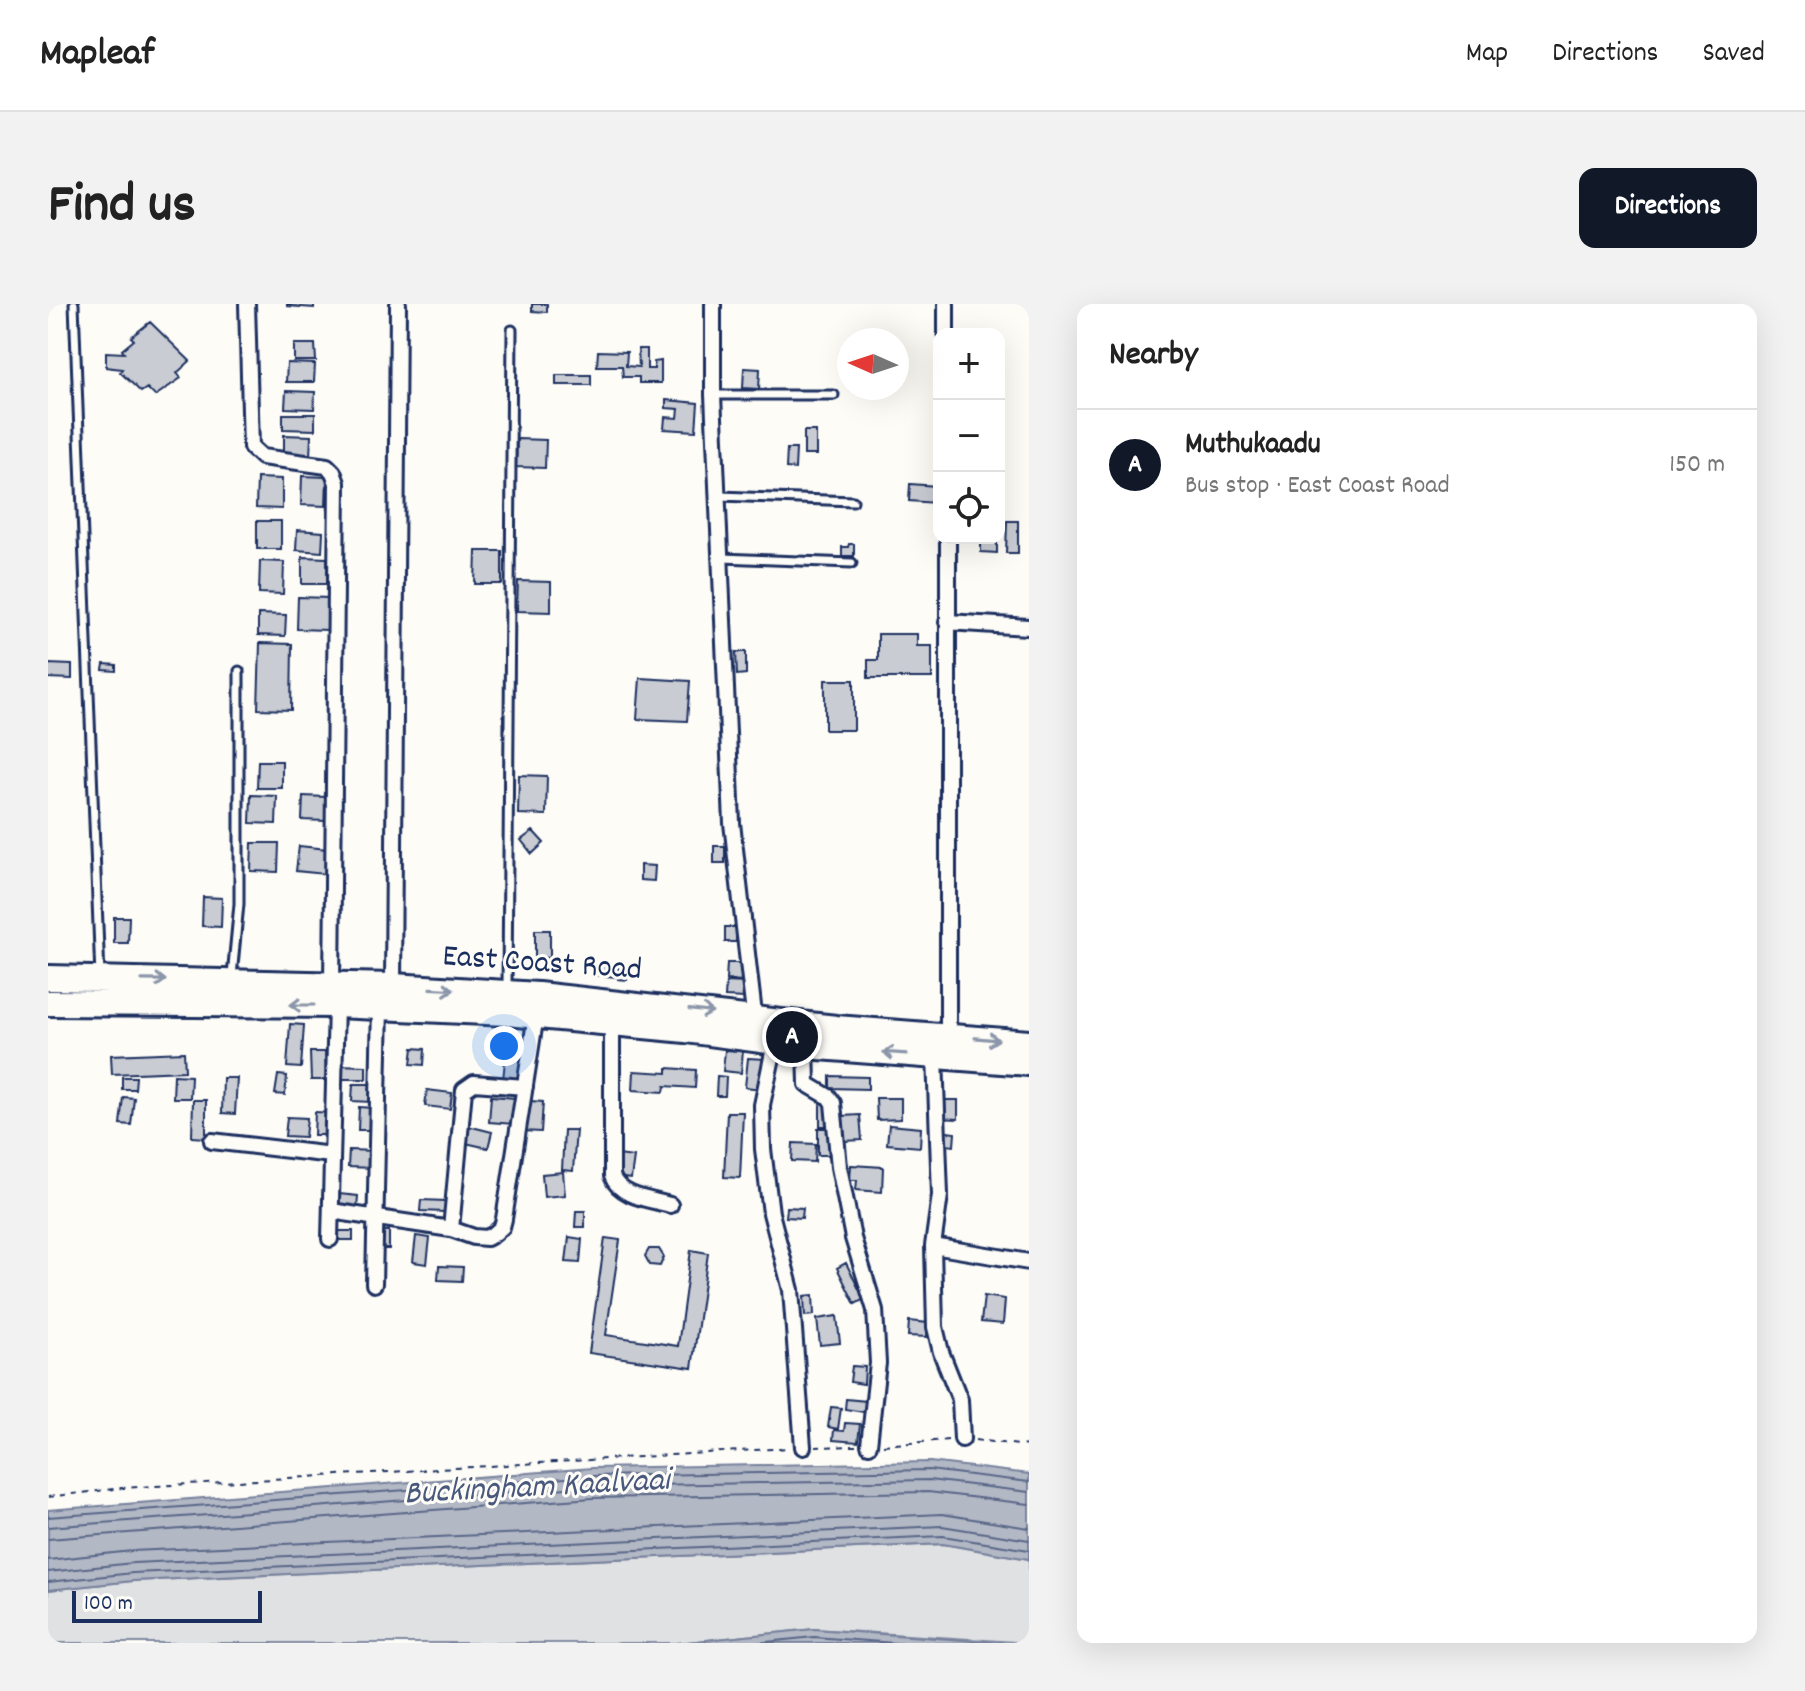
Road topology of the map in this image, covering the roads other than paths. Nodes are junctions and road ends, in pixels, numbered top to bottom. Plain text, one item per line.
1 (74, 304) edge
2 (247, 304) edge
3 (398, 304) edge
4 (713, 304) edge
5 (946, 304) edge
6 (946, 328) edge
7 (512, 330) dead end
8 (713, 395) junction
9 (834, 395) dead end
10 (720, 496) junction
11 (853, 501) dead end
12 (948, 544) edge
13 (722, 558) junction
14 (852, 563) dead end
15 (947, 622) junction
16 (1029, 627) edge
17 (239, 671) dead end
18 (48, 978) edge
19 (101, 979) junction
20 (232, 982) junction
21 (507, 993) junction
22 (334, 995) junction
23 (387, 996) junction
24 (48, 1003) edge
25 (536, 1015) junction
26 (612, 1023) junction
27 (762, 1034) junction
28 (1029, 1043) edge
29 (806, 1046) junction
30 (942, 1046) junction
31 (1029, 1063) edge
32 (525, 1087) junction
33 (212, 1141) dead end
34 (332, 1155) junction
35 (670, 1205) dead end
36 (331, 1211) junction
37 (374, 1217) junction
38 (451, 1229) junction
39 (330, 1239) dead end
40 (933, 1246) junction
41 (1029, 1262) edge
42 (374, 1284) dead end
43 (962, 1439) road end
44 (869, 1445) road end
45 (803, 1447) road end

1 - 19 lane
2 - 22 street
3 - 23 street
4 - 8 street
5 - 6 street
7 - 21 lane
8 - 9 lane
8 - 10 street
10 - 11 lane
10 - 13 street
12 - 15 street
13 - 14 lane
13 - 27 street
15 - 16 street
15 - 30 street
17 - 20 lane
18 - 19 main road, East Coast Road
19 -> 20 main road, East Coast Road
20 - 22 main road, East Coast Road
23 -> 21 main road, East Coast Road
21 -> 27 main road, East Coast Road
22 - 23 main road, East Coast Road
22 -> 24 main road, East Coast Road
22 - 34 street
23 - 25 main road, East Coast Road
23 - 37 street
25 - 26 main road, East Coast Road
25 - 32 street
26 - 27 main road, East Coast Road
26 - 35 street
27 - 29 main road, East Coast Road
27 - 30 main road, East Coast Road
27 - 45 street
30 -> 28 main road, East Coast Road
30 -> 29 main road, East Coast Road
29 - 44 street
30 - 31 main road, East Coast Road
30 - 40 street
32 - 38 street
32 - 38 street
33 - 34 street
34 - 36 street
36 - 37 street
36 - 39 street
37 - 38 street
37 - 42 street
40 - 41 street
40 - 43 street

